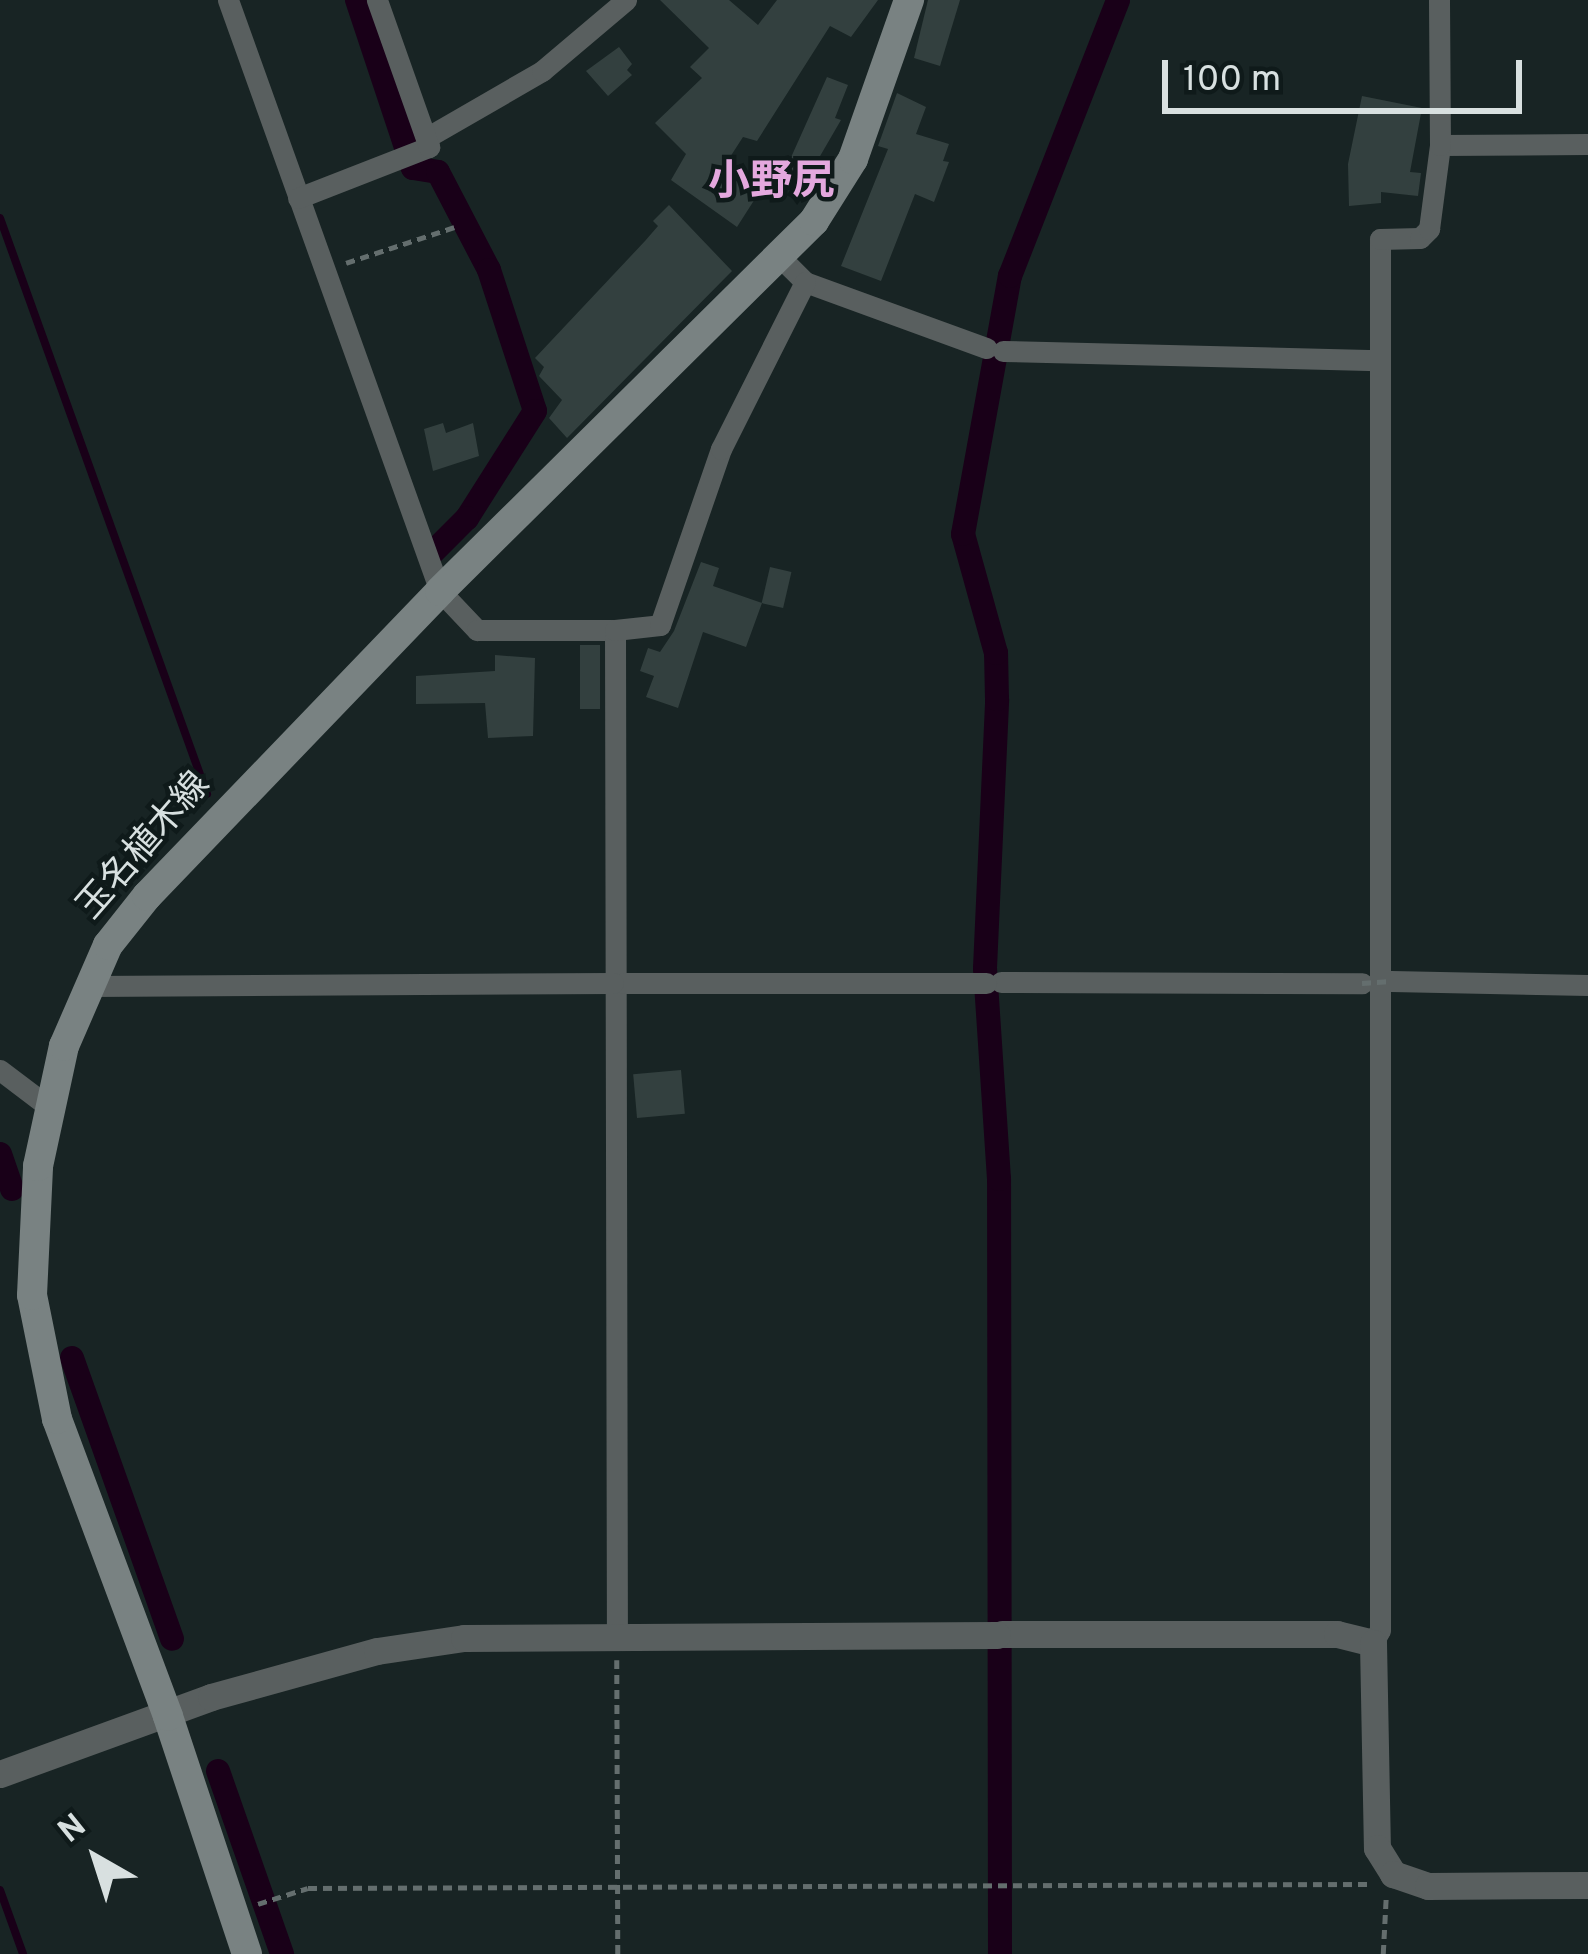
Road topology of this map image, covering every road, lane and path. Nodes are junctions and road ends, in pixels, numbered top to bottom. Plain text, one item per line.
1 (228, 0) edge
2 (377, 0) edge
3 (626, 0) edge
4 (909, 0) edge
5 (1439, 0) edge
6 (426, 138) junction
7 (1588, 144) edge
8 (1440, 145) junction
9 (298, 198) junction
10 (454, 227) dead end
11 (778, 256) junction
12 (323, 270) junction
13 (805, 282) junction
14 (1378, 360) junction
15 (440, 591) junction
16 (615, 630) junction
17 (1391, 982) joint
18 (1362, 983) joint
19 (90, 986) junction
20 (1588, 986) edge
21 (0, 1070) edge
22 (50, 1107) junction
23 (617, 1634) junction
24 (1373, 1643) junction
25 (176, 1712) junction
26 (0, 1774) edge
27 (1393, 1874) junction
28 (1588, 1885) edge
29 (618, 1890) junction
30 (256, 1904) dead end
31 (247, 1954) edge
32 (618, 1954) edge
33 (1383, 1954) edge

1 - 9 street
2 - 6 street
3 - 6 street
4 - 11 main road, 玉名植木線
5 - 8 street
6 - 9 street
7 - 8 street
8 - 14 street
9 - 12 street
10 - 12 path
11 - 13 street
11 - 15 main road, 玉名植木線
12 - 15 street
13 - 14 street
13 - 16 street
14 - 24 street
15 - 16 street
15 - 19 main road, 玉名植木線
16 - 23 street
17 - 18 path, bridge
17 - 20 street
18 - 19 street
19 - 22 main road, 玉名植木線
21 - 22 street
22 - 25 main road, 玉名植木線
23 - 24 street
23 - 25 street
23 - 29 path
24 - 27 street
25 - 26 street
25 - 31 main road, 玉名植木線
27 - 28 street
27 - 29 path
27 - 33 path
29 - 30 path
29 - 32 path

